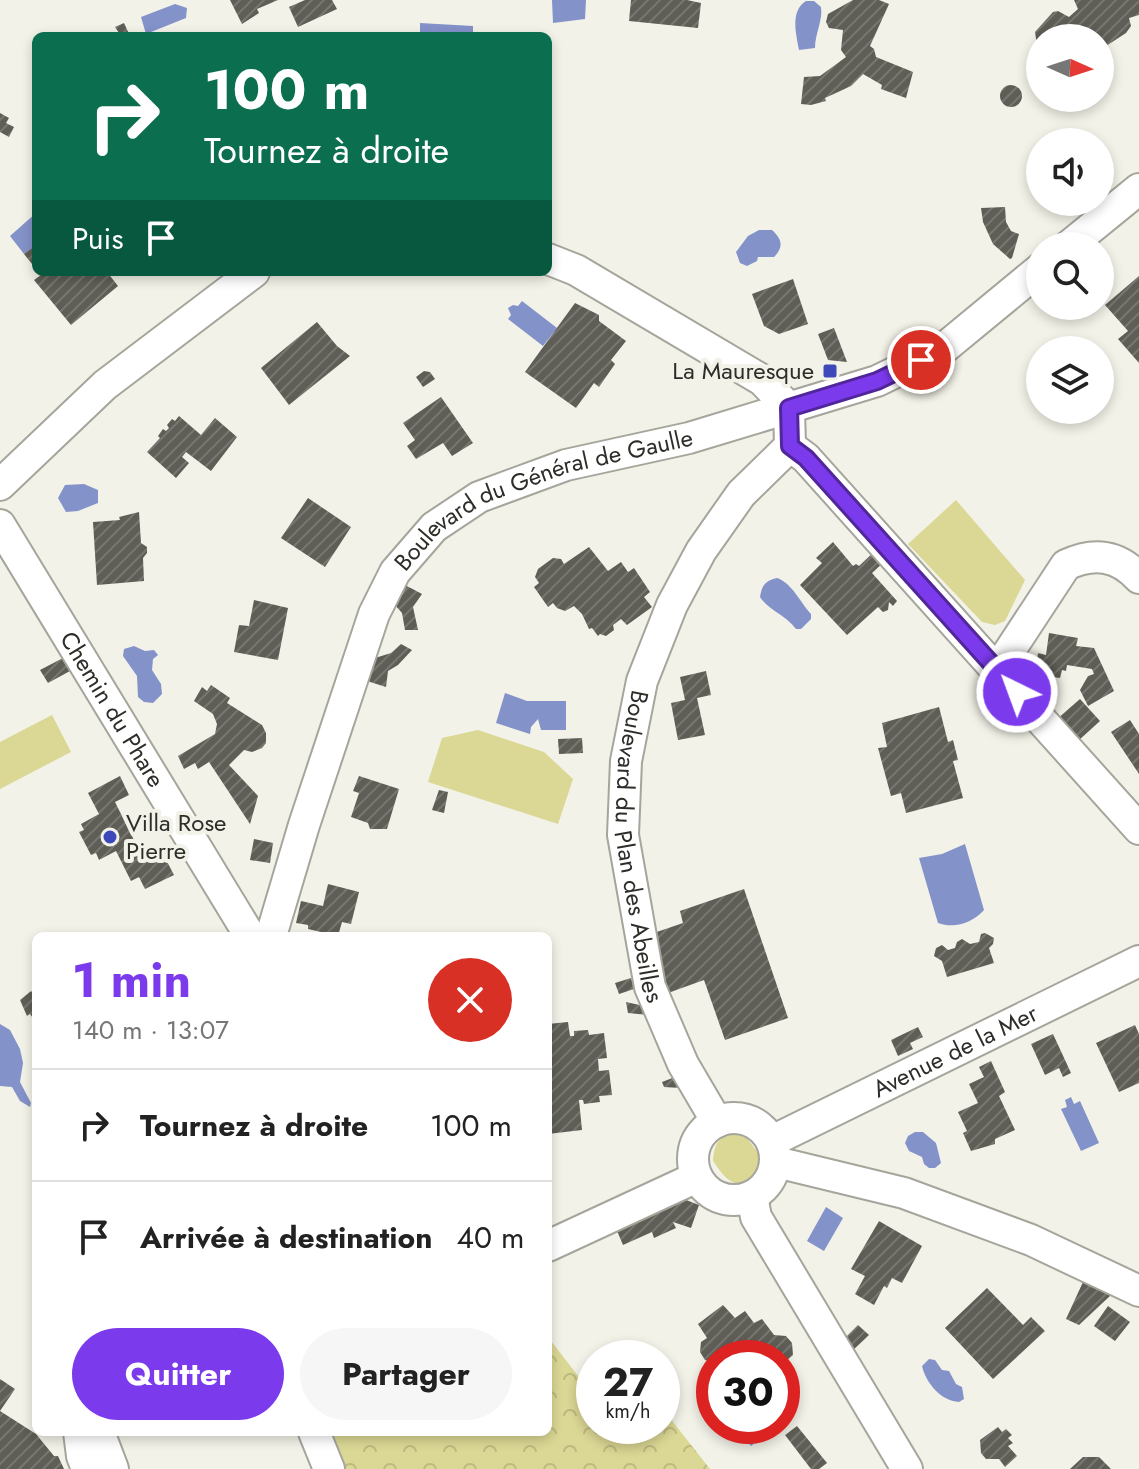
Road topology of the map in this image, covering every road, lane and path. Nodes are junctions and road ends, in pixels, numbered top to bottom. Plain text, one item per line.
1 (1139, 189) edge
2 (1086, 232) edge
3 (552, 261) edge
4 (249, 276) edge
5 (1026, 281) edge
6 (789, 408) junction
7 (790, 446) junction
8 (0, 485) edge
9 (0, 525) edge
10 (1139, 578) edge
11 (997, 670) junction
12 (1139, 829) edge
13 (248, 932) edge
14 (272, 932) edge
15 (1139, 961) edge
16 (717, 1122) junction
17 (774, 1152) junction
18 (697, 1177) junction
19 (752, 1196) junction
20 (552, 1244) edge
21 (1139, 1291) edge
22 (80, 1436) edge
23 (101, 1436) edge
24 (316, 1436) edge
25 (87, 1469) edge
26 (113, 1469) edge
27 (329, 1469) edge
28 (907, 1469) edge

1 - 2 street
3 - 6 street
4 - 8 street
5 - 6 street, Boulevard du Général de Gaulle
6 - 7 street
6 - 14 street, Boulevard du Général de Gaulle
7 - 11 street
7 - 16 street, Boulevard du Plan des Abeilles
9 - 13 street, Chemin du Phare
10 - 11 street
11 - 12 street
15 - 17 street, Avenue de la Mer
16 - 17 street
16 - 18 street
17 - 19 street
17 - 21 street
18 - 19 street
18 - 20 street
19 - 28 street
22 - 25 street
23 - 26 street
24 - 27 street

